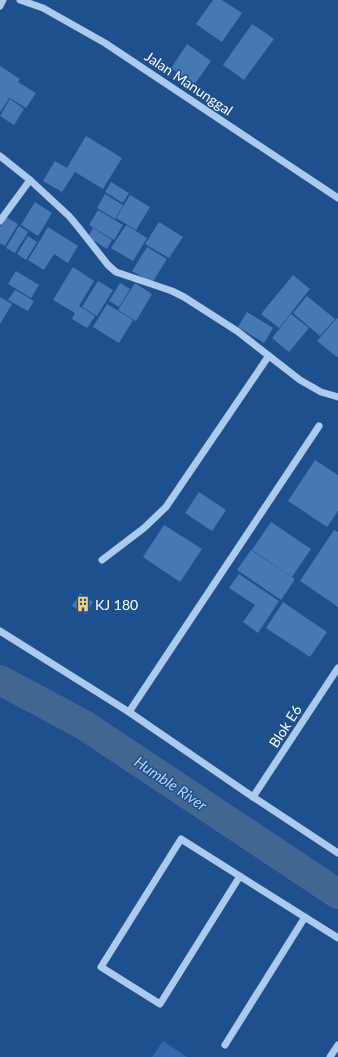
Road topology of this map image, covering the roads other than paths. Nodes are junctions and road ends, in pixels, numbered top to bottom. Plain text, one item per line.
1 (2, 0) edge
2 (20, 0) edge
3 (0, 6) edge
4 (0, 156) edge
5 (30, 180) junction
6 (338, 198) edge
7 (0, 221) edge
8 (268, 357) junction
9 (338, 397) edge
10 (319, 426) dead end
11 (102, 560) dead end
12 (0, 631) edge
13 (338, 668) edge
14 (129, 712) junction
15 (253, 797) junction
16 (338, 853) edge
17 (240, 876) junction
18 (305, 917) junction
19 (338, 938) edge
20 (225, 1045) dead end
21 (338, 1045) edge
22 (330, 1057) edge

1 - 3 street
2 - 6 street, Jalan Manunggal
4 - 5 street
5 - 7 street
5 - 8 street
8 - 9 street
8 - 11 street
10 - 14 street
12 - 14 street
13 - 15 street, Blok E6
14 - 15 street
15 - 16 street
17 - 17 street
17 - 18 street
18 - 19 street
18 - 20 street
21 - 22 street

